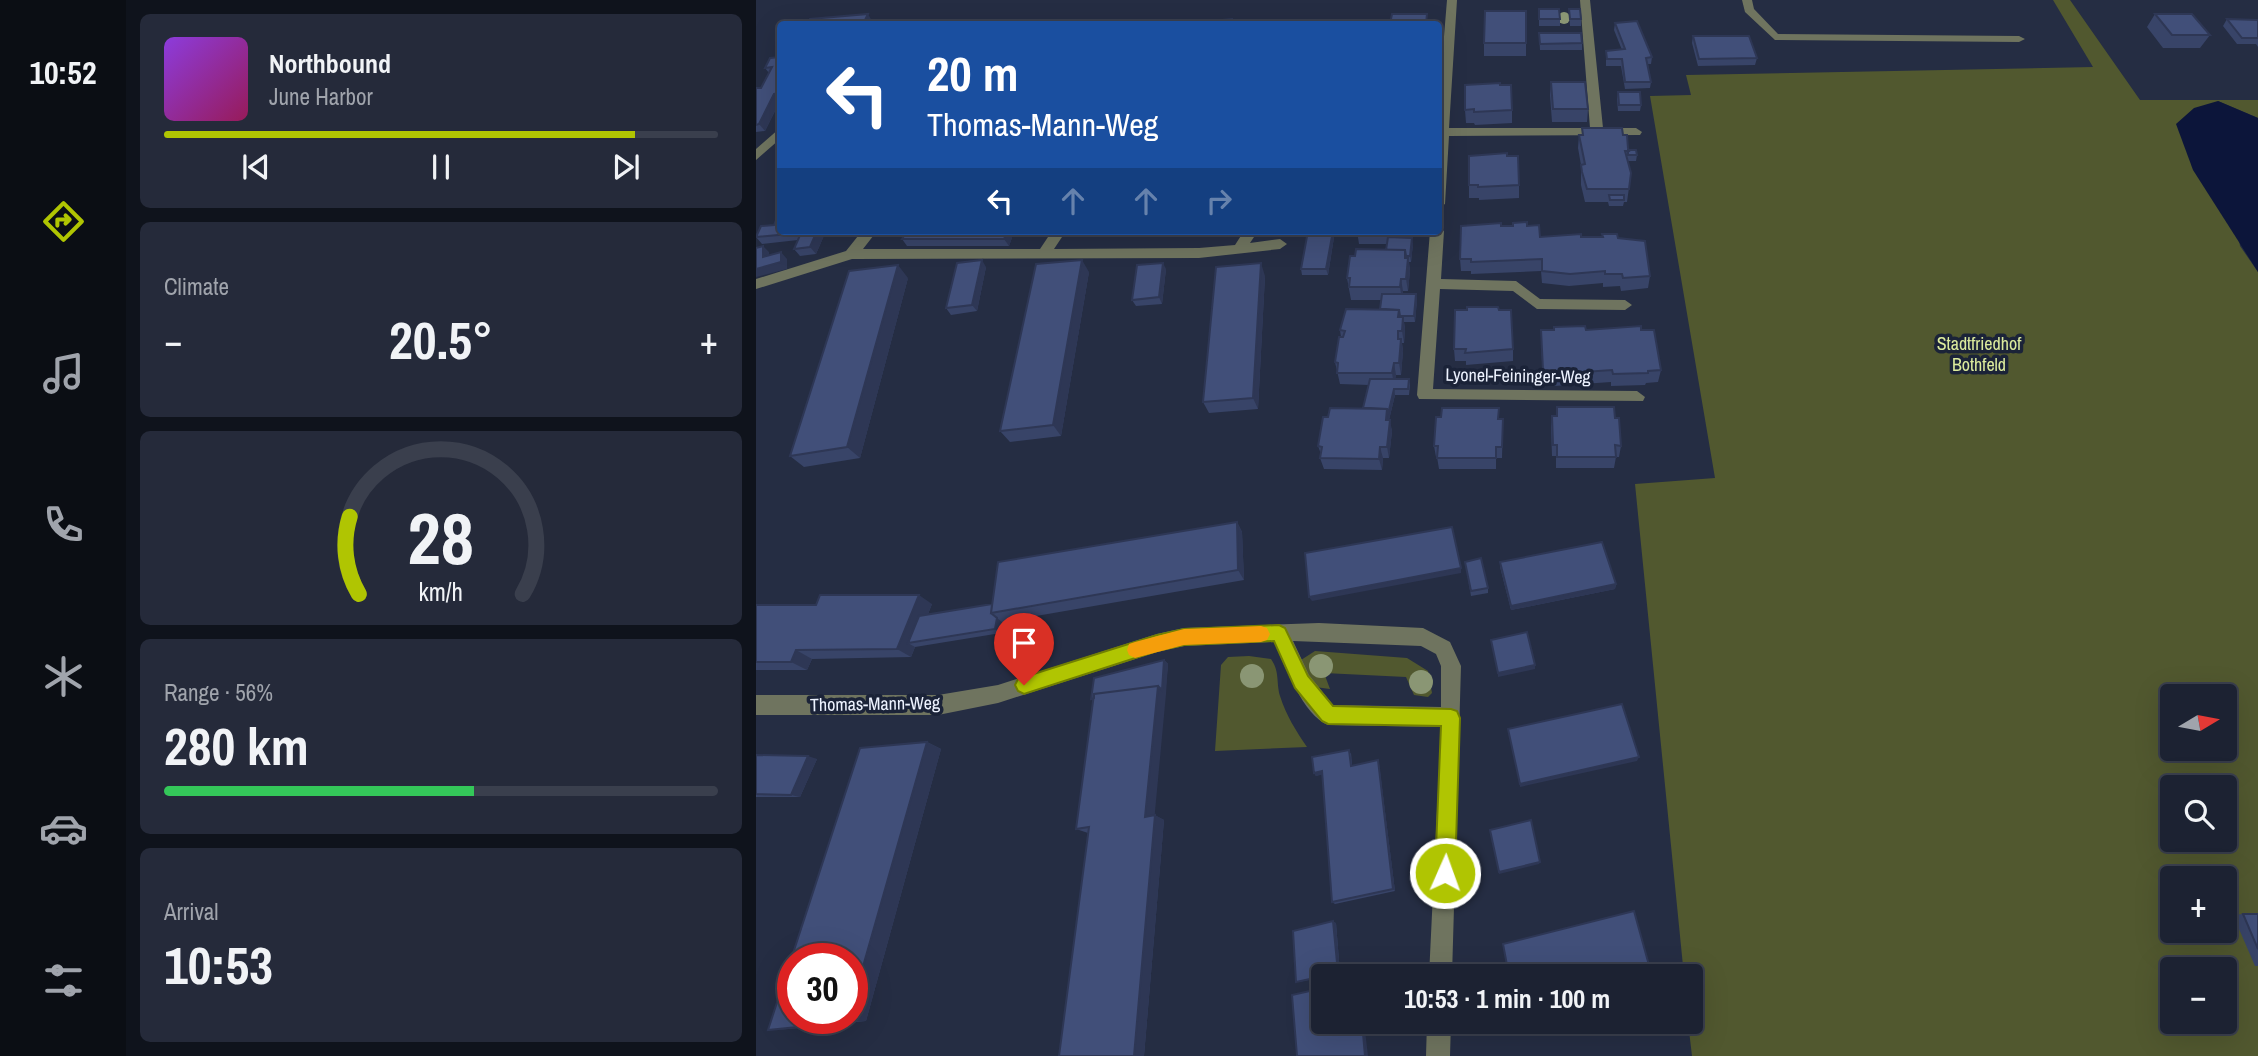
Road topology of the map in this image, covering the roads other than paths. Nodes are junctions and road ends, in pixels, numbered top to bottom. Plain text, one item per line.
1 (1452, 0) edge
2 (1585, 0) edge
3 (1747, 0) edge
4 (2019, 39) dead end
5 (1443, 132) junction
6 (1597, 132) junction
7 (1636, 132) dead end
8 (777, 135) edge
9 (1442, 146) edge
10 (756, 156) edge
11 (867, 235) edge
12 (1056, 235) edge
13 (1248, 235) edge
14 (1437, 235) edge
15 (1280, 244) dead end
16 (1239, 249) junction
17 (1044, 253) junction
18 (851, 254) junction
19 (756, 284) edge
20 (1433, 284) junction
21 (1625, 305) dead end
22 (1637, 397) dead end
23 (1279, 633) junction
24 (756, 705) edge
25 (1451, 718) junction
26 (1441, 964) edge
27 (1439, 1034) edge
28 (1438, 1056) edge

1 - 5 street
2 - 6 street
3 - 4 street
5 - 6 street
5 - 9 street
6 - 7 street
8 - 10 street
11 - 18 street
12 - 17 street
13 - 16 street
14 - 20 street, Lyonel-Feininger-Weg
15 - 16 street
16 - 17 street
17 - 18 street
18 - 19 street
20 - 21 street
20 - 22 street, Lyonel-Feininger-Weg
23 - 24 street, Thomas-Mann-Weg
23 - 25 street
23 - 25 street, Thomas-Mann-Weg
25 - 26 street, Thomas-Mann-Weg
27 - 28 street

